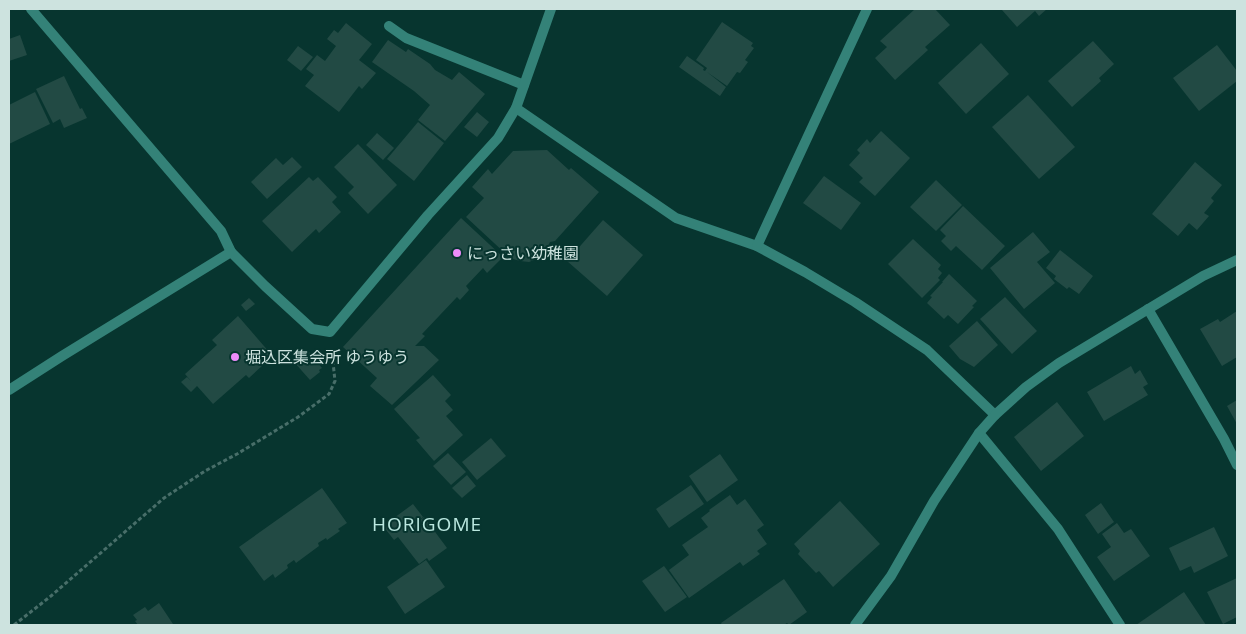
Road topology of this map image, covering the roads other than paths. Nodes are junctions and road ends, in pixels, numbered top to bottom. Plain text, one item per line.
1 (31, 9) edge
2 (551, 9) edge
3 (867, 9) edge
4 (389, 26) dead end
5 (524, 85) junction
6 (516, 108) junction
7 (757, 246) junction
8 (231, 252) junction
9 (1237, 261) edge
10 (1148, 310) junction
11 (9, 390) edge
12 (995, 415) junction
13 (979, 433) junction
14 (1237, 465) edge
15 (855, 625) edge
16 (1120, 625) edge

1 - 8 street
2 - 5 street
3 - 7 street
4 - 5 street
5 - 6 street
6 - 7 street
6 - 8 street
7 - 12 street
8 - 11 street
9 - 10 street
10 - 12 street
10 - 14 street
12 - 13 street
13 - 15 street
13 - 16 street

